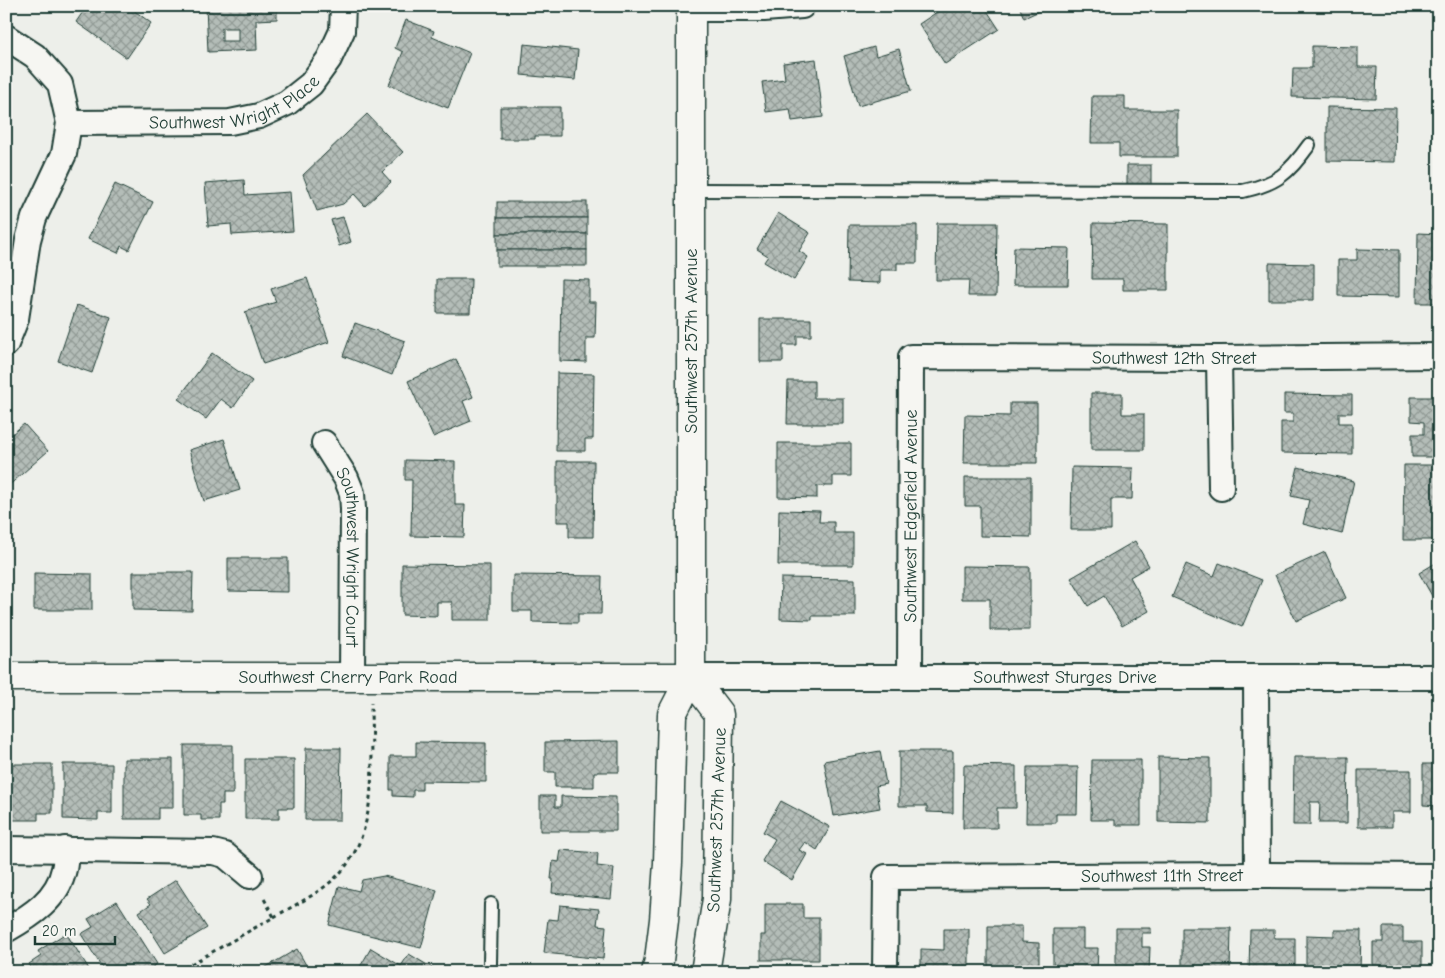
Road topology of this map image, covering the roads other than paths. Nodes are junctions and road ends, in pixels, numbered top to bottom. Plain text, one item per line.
1 (343, 6) edge
2 (802, 6) edge
3 (691, 8) edge
4 (6, 37) edge
5 (69, 123) junction
6 (1309, 145) dead end
7 (691, 190) junction
8 (6, 344) edge
9 (1439, 356) edge
10 (911, 357) joint
11 (1219, 358) junction
12 (324, 443) dead end
13 (1221, 488) dead end
14 (6, 676) edge
15 (361, 676) junction
16 (691, 676) junction
17 (910, 676) junction
18 (1256, 676) junction
19 (1439, 676) edge
20 (6, 849) edge
21 (65, 849) junction
22 (1257, 875) junction
23 (250, 876) road end
24 (1439, 876) edge
25 (491, 904) dead end
26 (6, 930) edge
27 (488, 972) edge
28 (656, 972) edge
29 (705, 972) edge
30 (885, 972) edge

1 - 5 street, Southwest Wright Place
2 - 3 street
3 - 7 main road, Southwest 257th Avenue
4 - 5 street
5 - 8 street
6 - 7 lane
7 - 16 main road, Southwest 257th Avenue
9 - 11 street, Southwest 12th Street
10 - 11 street, Southwest 12th Street
10 - 17 street, Southwest Edgefield Avenue
11 - 13 street
12 - 15 street, Southwest Wright Court
14 - 15 main road, Southwest Cherry Park Road
15 - 16 main road, Southwest Cherry Park Road
16 - 17 street, Southwest Sturges Drive
16 - 28 main road, Southwest 257th Avenue
16 - 29 main road, Southwest 257th Avenue
17 - 18 street, Southwest Sturges Drive
18 - 19 street, Southwest Sturges Drive
18 - 22 street
20 - 21 street
21 - 23 street
21 - 26 street
22 - 24 street, Southwest 11th Street
22 - 30 street, Southwest 11th Street
25 - 27 lane

